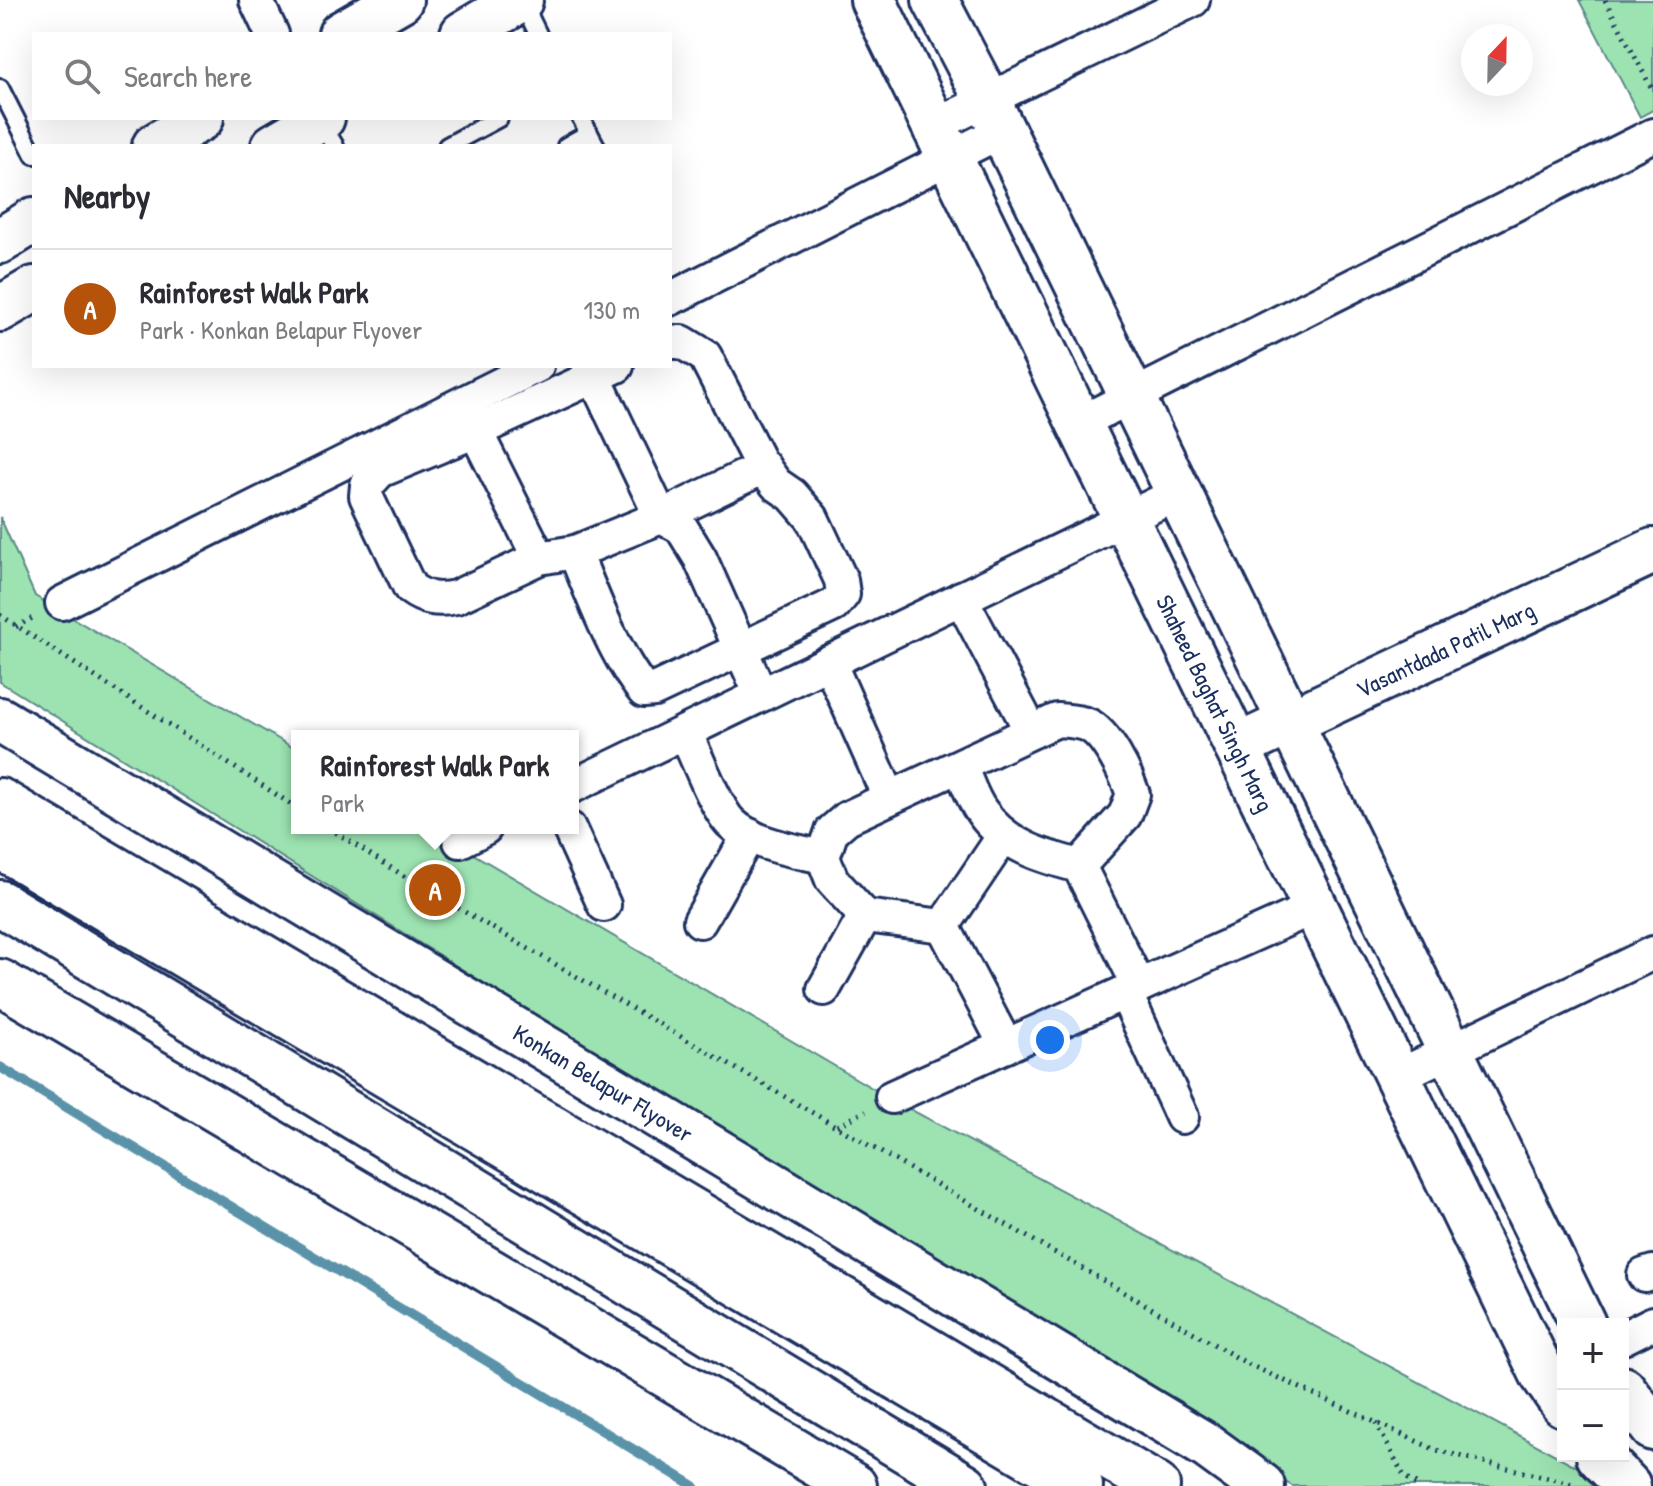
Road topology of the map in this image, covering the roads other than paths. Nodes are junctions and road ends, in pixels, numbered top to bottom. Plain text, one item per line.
1 (256, 0) edge
2 (400, 0) edge
3 (521, 0) edge
4 (873, 0) edge
5 (935, 0) edge
6 (1193, 0) edge
7 (271, 32) edge
8 (344, 32) edge
9 (466, 32) edge
10 (537, 32) edge
11 (0, 88) edge
12 (994, 115) junction
13 (198, 120) edge
14 (495, 120) edge
15 (324, 125) edge
16 (589, 132) edge
17 (1653, 135) edge
18 (942, 141) junction
19 (158, 144) edge
20 (279, 144) edge
21 (451, 144) edge
22 (569, 144) edge
23 (32, 151) edge
24 (32, 221) edge
25 (0, 241) edge
26 (32, 290) edge
27 (672, 298) edge
28 (0, 309) edge
29 (672, 342) edge
30 (534, 368) edge
31 (600, 370) edge
32 (1131, 397) junction
33 (469, 417) junction
34 (1079, 423) junction
35 (764, 467) junction
36 (1179, 493) junction
37 (661, 517) junction
38 (1126, 519) junction
39 (1653, 551) edge
40 (575, 552) junction
41 (539, 558) junction
42 (961, 598) junction
43 (62, 603) dead end
44 (740, 648) junction
45 (829, 662) junction
46 (761, 695) junction
47 (0, 720) edge
48 (1290, 722) junction
49 (1031, 731) junction
50 (685, 732) junction
51 (1237, 747) junction
52 (960, 766) junction
53 (579, 783) edge
54 (889, 797) junction
55 (0, 801) edge
56 (572, 834) edge
57 (749, 835) junction
58 (1003, 837) junction
59 (0, 846) edge
60 (823, 857) junction
61 (1079, 866) junction
62 (0, 903) edge
63 (604, 905) dead end
64 (1315, 907) junction
65 (865, 916) junction
66 (700, 921) dead end
67 (943, 926) junction
68 (1653, 953) edge
69 (0, 982) edge
70 (824, 989) dead end
71 (1132, 989) junction
72 (1006, 1046) junction
73 (1451, 1051) junction
74 (1398, 1076) junction
75 (892, 1097) dead end
76 (1182, 1117) dead end
77 (1580, 1318) edge
78 (1653, 1323) edge
79 (1629, 1335) edge
80 (1556, 1382) edge
81 (1624, 1390) edge
82 (1653, 1428) edge
83 (1605, 1462) edge
84 (854, 1486) edge
85 (965, 1486) edge
86 (1080, 1486) edge
87 (1157, 1486) edge
88 (1262, 1486) edge
89 (1628, 1486) edge

1 - 7 street
2 - 8 main road
3 - 9 main road
3 - 10 lane
4 - 18 main road, Shaheed Baghat Singh Marg
5 - 12 main road
6 - 12 street
11 - 23 lane
12 - 18 street
12 - 32 main road
13 - 19 main road
14 - 21 lane
15 - 20 main road
16 - 22 lane
17 - 32 street
18 - 27 street
18 - 34 main road, Shaheed Baghat Singh Marg
24 - 25 main road
26 - 28 main road
29 - 35 street
30 - 33 street
31 - 33 street
31 - 37 street
32 - 34 street
32 - 36 main road
33 - 41 street
33 - 41 street
33 - 43 street
34 - 38 main road, Shaheed Baghat Singh Marg
35 - 37 street
35 - 44 street
36 - 38 street
36 - 48 main road
37 - 40 street
37 - 44 street
38 - 42 street
38 - 51 main road, Shaheed Baghat Singh Marg
39 - 48 main road, Vasantdada Patil Marg
40 - 41 street
40 - 44 street
42 - 45 street
42 - 49 street
44 - 46 street
45 - 46 street
45 - 54 street
46 - 50 street
47 - 88 main road, Konkan Belapur Flyover
48 - 51 main road, Vasantdada Patil Marg
48 - 73 main road
49 - 52 street
49 - 61 street
50 - 53 street
50 - 57 street
51 - 64 main road, Shaheed Baghat Singh Marg
52 - 54 street
52 - 58 street
54 - 60 street
55 - 87 main road
56 - 63 street
57 - 60 street
57 - 66 street
58 - 61 street
58 - 67 street
59 - 86 main road
60 - 65 street
61 - 71 street
62 - 85 main road
64 - 71 street
64 - 74 main road, Shaheed Baghat Singh Marg
65 - 67 street
65 - 70 street
67 - 72 street
68 - 73 street
69 - 84 main road
71 - 72 street
71 - 76 street
72 - 75 street
73 - 74 street
73 - 77 main road
74 - 80 main road, Shaheed Baghat Singh Marg
78 - 79 street
81 - 82 main road
83 - 89 main road

